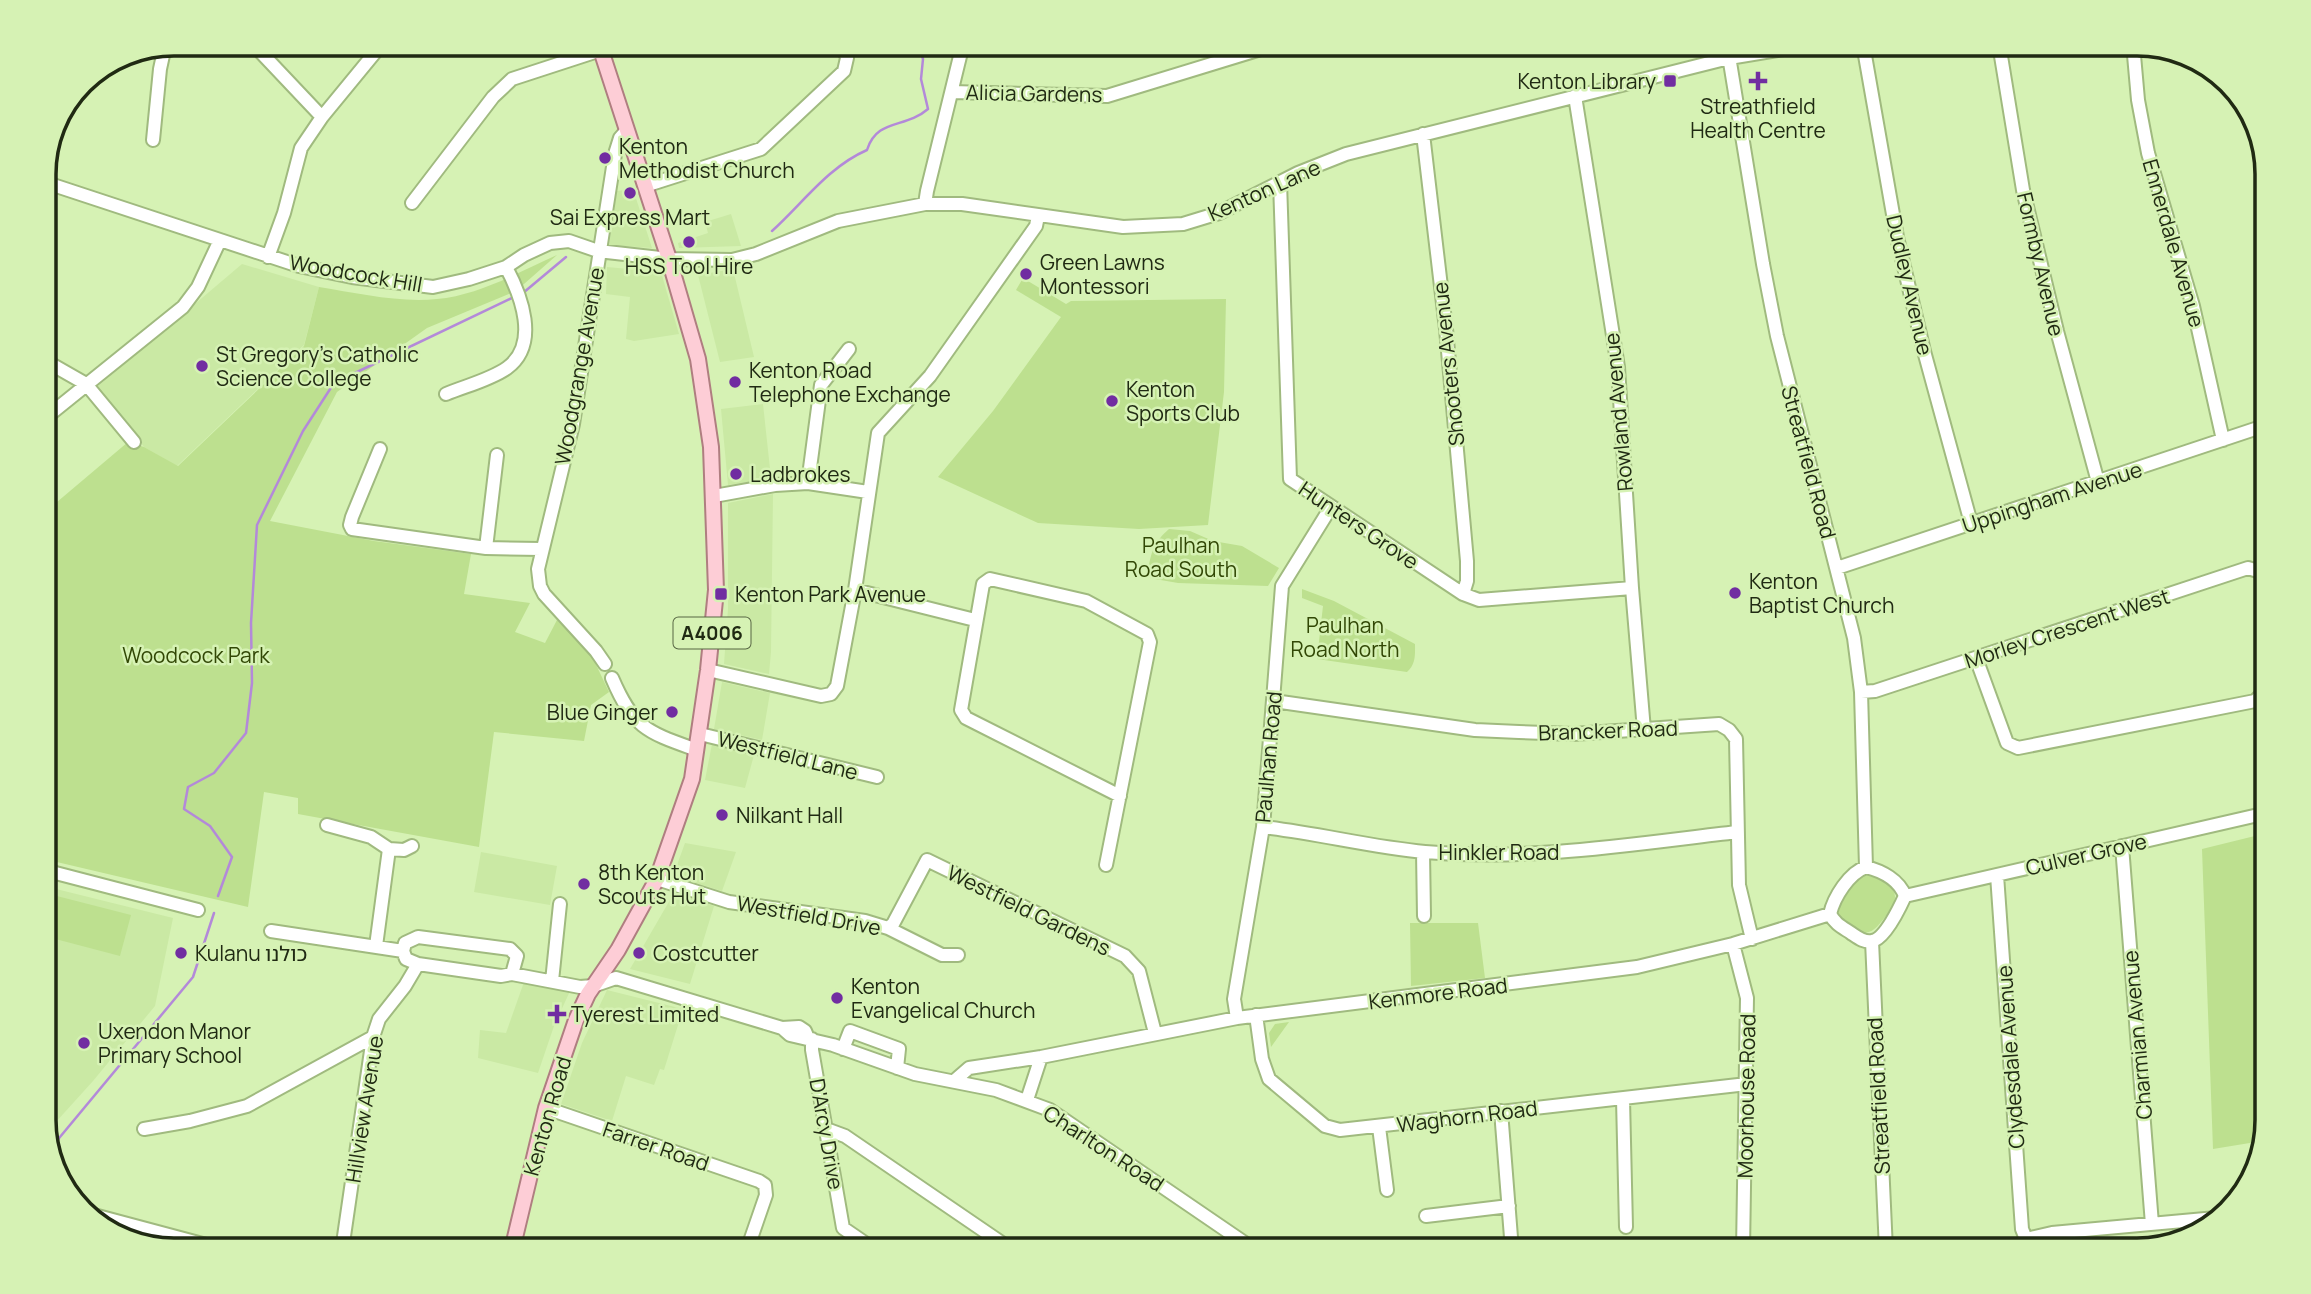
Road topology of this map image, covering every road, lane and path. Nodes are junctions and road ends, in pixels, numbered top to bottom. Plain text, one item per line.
1 (264, 56) edge
2 (372, 56) edge
3 (575, 56) edge
4 (603, 56) edge
5 (846, 56) edge
6 (961, 56) edge
7 (1238, 56) edge
8 (1741, 56) edge
9 (1865, 56) edge
10 (2001, 56) edge
11 (2134, 56) edge
12 (163, 57) edge
13 (1729, 58) junction
14 (952, 92) junction
15 (1575, 96) junction
16 (322, 117) junction
17 (627, 130) junction
18 (1423, 134) junction
19 (153, 140) dead end
20 (1280, 182) junction
21 (56, 185) edge
22 (645, 186) junction
23 (412, 203) dead end
24 (925, 204) junction
25 (1038, 216) junction
26 (220, 240) junction
27 (598, 251) junction
28 (268, 257) junction
29 (669, 259) junction
30 (506, 267) junction
31 (849, 349) dead end
32 (56, 367) edge
33 (86, 384) junction
34 (446, 394) dead end
35 (56, 409) edge
36 (2255, 429) edge
37 (2224, 440) junction
38 (134, 442) dead end
39 (380, 449) dead end
40 (497, 455) dead end
41 (2098, 482) junction
42 (808, 483) junction
43 (868, 492) junction
44 (714, 496) junction
45 (1331, 507) junction
46 (1971, 523) junction
47 (486, 548) junction
48 (541, 549) junction
49 (1837, 568) junction
50 (2255, 570) edge
51 (1632, 588) junction
52 (855, 590) junction
53 (1463, 594) junction
54 (975, 620) junction
55 (1976, 658) junction
56 (605, 664) dead end
57 (708, 670) junction
58 (612, 678) dead end
59 (1861, 692) junction
60 (1274, 701) junction
61 (2255, 701) edge
62 (1644, 730) junction
63 (700, 734) junction
64 (697, 750) junction
65 (877, 777) dead end
66 (1120, 796) junction
67 (2255, 816) edge
68 (327, 825) dead end
69 (1262, 827) junction
70 (1737, 832) junction
71 (412, 846) dead end
72 (2122, 846) junction
73 (389, 849) junction
74 (1423, 852) junction
75 (1106, 865) dead end
76 (1866, 867) junction
77 (56, 873) edge
78 (1997, 875) junction
79 (657, 879) junction
80 (1905, 896) junction
81 (560, 904) dead end
82 (198, 910) dead end
83 (1830, 914) junction
84 (1424, 916) dead end
85 (888, 928) junction
86 (271, 931) dead end
87 (1752, 939) junction
88 (1871, 941) junction
89 (1733, 944) junction
90 (376, 946) junction
91 (958, 955) dead end
92 (409, 958) junction
93 (512, 974) junction
94 (552, 981) junction
95 (593, 986) junction
96 (1256, 1015) junction
97 (1237, 1018) junction
98 (1155, 1034) junction
99 (373, 1037) junction
100 (810, 1038) junction
101 (843, 1049) junction
102 (1041, 1056) junction
103 (897, 1068) junction
104 (954, 1080) junction
105 (1746, 1084) junction
106 (1623, 1098) junction
107 (1027, 1100) junction
108 (546, 1108) junction
109 (1501, 1111) junction
110 (1379, 1127) junction
111 (144, 1129) dead end
112 (826, 1129) junction
113 (1387, 1190) dead end
114 (1509, 1206) junction
115 (1426, 1216) dead end
116 (111, 1220) edge
117 (2199, 1220) edge
118 (2152, 1224) junction
119 (1626, 1227) dead end
120 (180, 1238) edge
121 (344, 1238) edge
122 (515, 1238) edge
123 (751, 1238) edge
124 (858, 1238) edge
125 (994, 1238) edge
126 (1238, 1238) edge
127 (1511, 1238) edge
128 (1743, 1238) edge
129 (1885, 1238) edge
130 (2025, 1238) edge
131 (2033, 1238) edge

1 - 16 street
2 - 16 street
3 - 23 street
4 - 17 main road, A4006
5 - 22 street
6 - 14 street
7 - 14 street, Alicia Gardens
8 - 13 street, Kenton Lane
9 - 46 street, Dudley Avenue
10 - 41 street, Formby Avenue
11 - 37 street, Ennerdale Avenue
12 - 19 street
13 - 15 street, Kenton Lane
13 - 49 street, Streatfield Road
14 - 24 street
15 - 18 street, Kenton Lane
15 - 51 street, Rowland Avenue
16 - 28 street
17 - 22 main road, A4006
17 - 27 street, Woodgrange Avenue
18 - 20 street, Kenton Lane
18 - 53 street, Shooters Avenue
20 - 25 street, Kenton Lane
20 - 45 street, Hunters Grove
21 - 26 street, Woodcock Hill
22 - 29 main road, A4006
24 - 25 street, Kenton Lane
24 - 29 street, Kenton Lane
25 - 43 street
26 - 28 street, Woodcock Hill
26 - 33 street
27 - 29 street, Woodcock Hill
27 - 30 street, Woodcock Hill
27 - 48 street, Woodgrange Avenue
28 - 30 street, Woodcock Hill
29 - 44 main road, A4006
30 - 34 street
31 - 42 street
32 - 33 street
33 - 35 street
33 - 38 street
36 - 37 street, Uppingham Avenue
37 - 41 street, Uppingham Avenue
39 - 47 street
40 - 47 street
41 - 46 street, Uppingham Avenue
42 - 43 street
42 - 44 street
43 - 52 street
44 - 57 main road, A4006
45 - 53 street, Hunters Grove
45 - 60 street, Paulhan Road
46 - 49 street, Uppingham Avenue
47 - 48 street
48 - 56 street, Woodgrange Avenue
49 - 59 street, Streatfield Road
50 - 55 street, Morley Crescent West
51 - 53 street, Hunters Grove
51 - 62 street, Rowland Avenue
52 - 54 street
52 - 57 street
54 - 66 street
54 - 66 street
55 - 59 street, Morley Crescent West
55 - 61 street
57 - 63 main road, A4006
58 - 64 street
59 - 76 street, Streatfield Road
60 - 62 street, Brancker Road
60 - 69 street, Paulhan Road
62 - 70 street, Brancker Road
63 - 64 main road, A4006
63 - 65 street, Westfield Lane
64 - 79 main road, A4006
66 - 75 street
67 - 72 street, Culver Grove
68 - 73 street
69 - 74 street, Hinkler Road
69 - 97 street, Paulhan Road
70 - 74 street, Hinkler Road
70 - 87 street, Brancker Road
71 - 73 street
72 - 78 street, Culver Grove
72 - 118 street, Charmian Avenue
73 - 90 street
74 - 84 street
76 - 80 street
76 - 83 street
77 - 82 street
78 - 80 street, Culver Grove
78 - 130 street, Clydesdale Avenue
79 - 85 street, Westfield Drive
79 - 95 main road, A4006
80 - 88 street
81 - 94 street
83 - 87 street, Kenmore Road
83 - 88 street
85 - 91 street, Westfield Drive
85 - 98 street, Westfield Gardens
86 - 90 street, Charlton Road
87 - 89 street, Kenmore Road
88 - 129 street, Streatfield Road
89 - 96 street, Kenmore Road
89 - 105 street, Moorhouse Road
90 - 92 street, Charlton Road
92 - 93 street, Charlton Road
92 - 93 street
92 - 99 street, Hillview Avenue
93 - 94 street, Charlton Road
94 - 95 street, Charlton Road
95 - 100 street, Charlton Road
95 - 108 main road, Kenton Road / A4006
96 - 97 street, Kenmore Road
96 - 110 street, Waghorn Road
97 - 98 street, Kenmore Road
98 - 102 street, Kenmore Road
99 - 111 street
99 - 121 street, Hillview Avenue
100 - 101 street, Charlton Road
100 - 112 street, D'Arcy Drive
101 - 103 street, Charlton Road
101 - 103 street
102 - 104 street, Kenmore Road
102 - 107 street
103 - 104 street, Charlton Road
104 - 107 street, Charlton Road
105 - 106 street, Waghorn Road
105 - 128 street, Moorhouse Road
106 - 109 street, Waghorn Road
106 - 119 street
107 - 126 street, Charlton Road
108 - 122 main road, Kenton Road / A4006
108 - 123 street, Farrer Road
109 - 110 street, Waghorn Road
109 - 114 street
110 - 113 street
112 - 124 street, D'Arcy Drive
112 - 125 street
114 - 115 street
114 - 127 street
116 - 120 street
117 - 118 street
118 - 131 street

